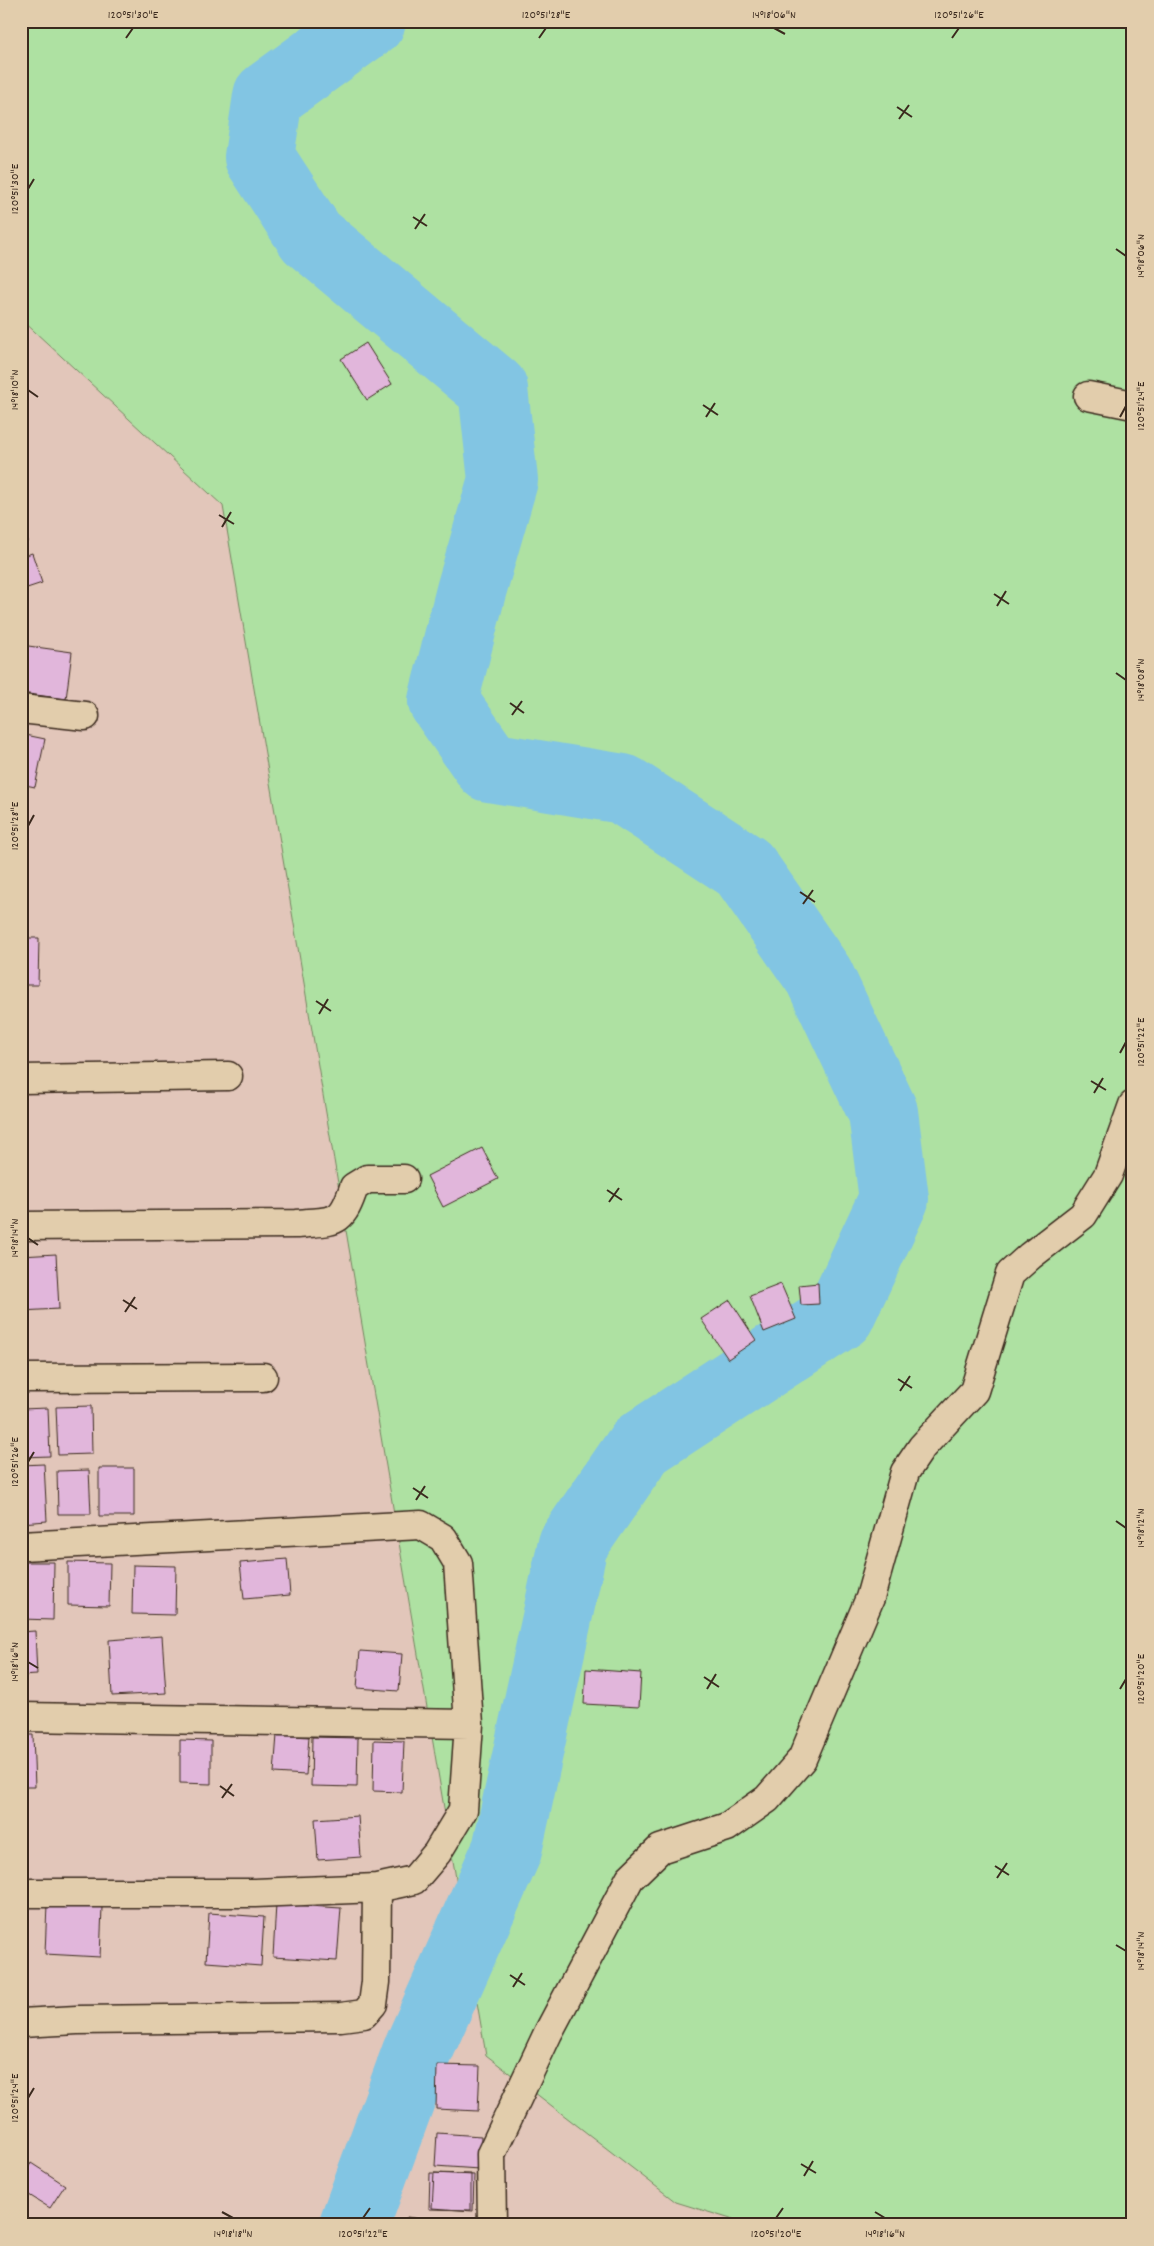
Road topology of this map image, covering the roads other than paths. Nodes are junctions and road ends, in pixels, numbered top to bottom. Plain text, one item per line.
1 (1088, 396) dead end
2 (1133, 405) edge
3 (21, 709) edge
4 (86, 716) dead end
5 (228, 1076) dead end
6 (21, 1079) edge
7 (1133, 1105) edge
8 (404, 1179) dead end
9 (21, 1226) edge
10 (263, 1377) dead end
11 (21, 1378) edge
12 (21, 1546) edge
13 (21, 1717) edge
14 (469, 1724) junction
15 (377, 1888) junction
16 (21, 1893) edge
17 (21, 2023) edge
18 (492, 2225) edge

1 - 2 street
3 - 4 street
5 - 6 street
7 - 18 street
8 - 9 street
10 - 11 street
12 - 14 street
13 - 14 street
14 - 15 street
15 - 16 street
15 - 17 street

